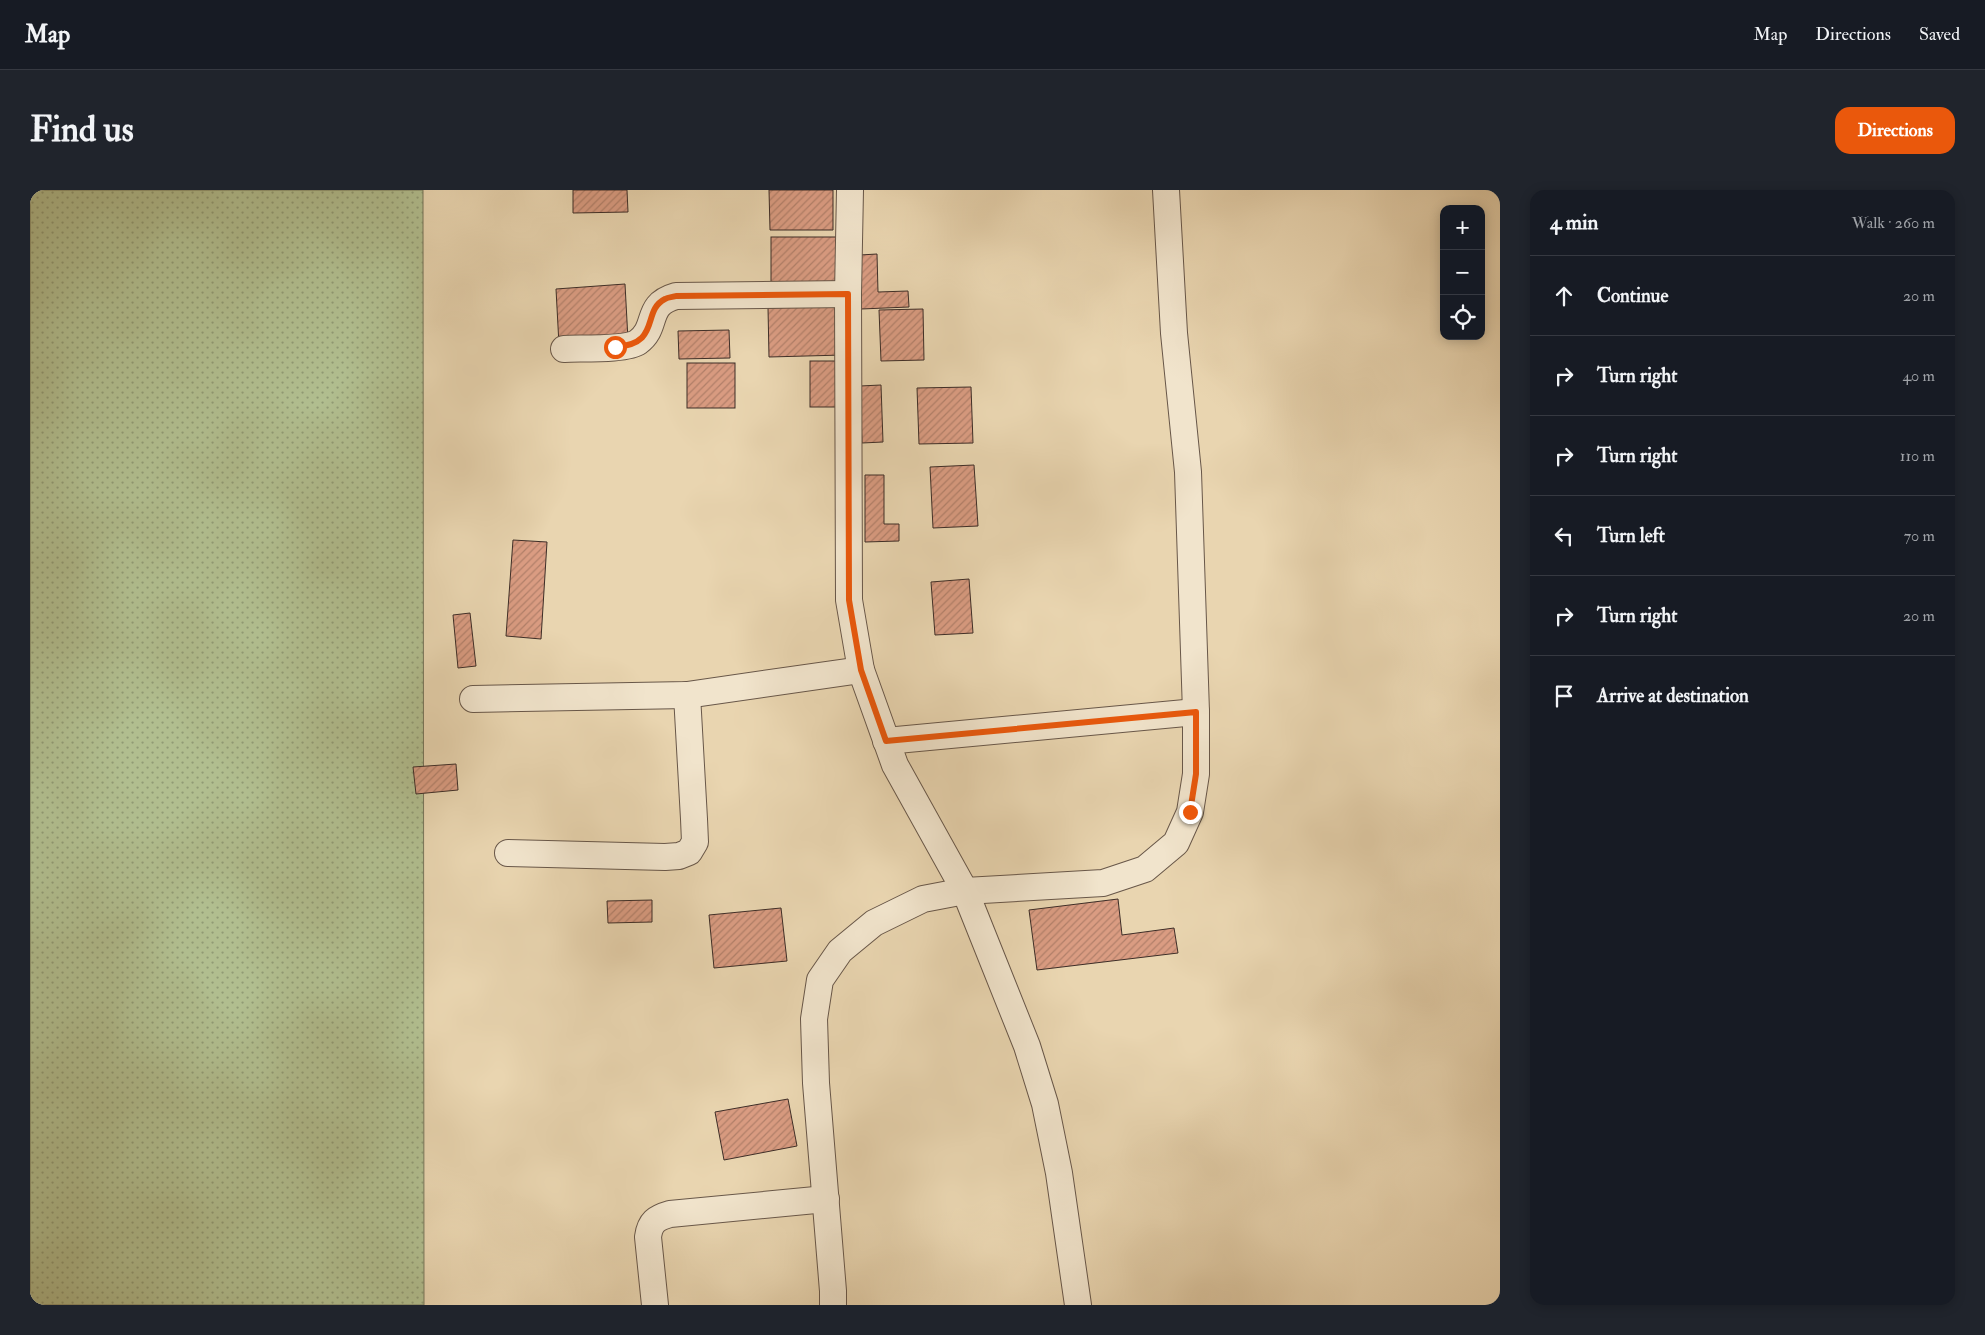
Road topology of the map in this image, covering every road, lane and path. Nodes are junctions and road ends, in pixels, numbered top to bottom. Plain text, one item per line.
1 (850, 190) edge
2 (1166, 190) edge
3 (848, 294) junction
4 (564, 349) dead end
5 (861, 670) junction
6 (686, 695) junction
7 (473, 699) dead end
8 (1196, 712) junction
9 (886, 741) junction
10 (508, 853) dead end
11 (965, 891) junction
12 (826, 1199) junction
13 (655, 1305) edge
14 (833, 1305) edge
15 (1078, 1305) edge

1 - 3 street
2 - 8 street
3 - 4 street
3 - 5 street
5 - 6 street
5 - 9 street
6 - 7 street
6 - 10 street
8 - 9 street
8 - 11 street
9 - 11 street
11 - 12 street
11 - 15 street
12 - 13 street
12 - 14 street

